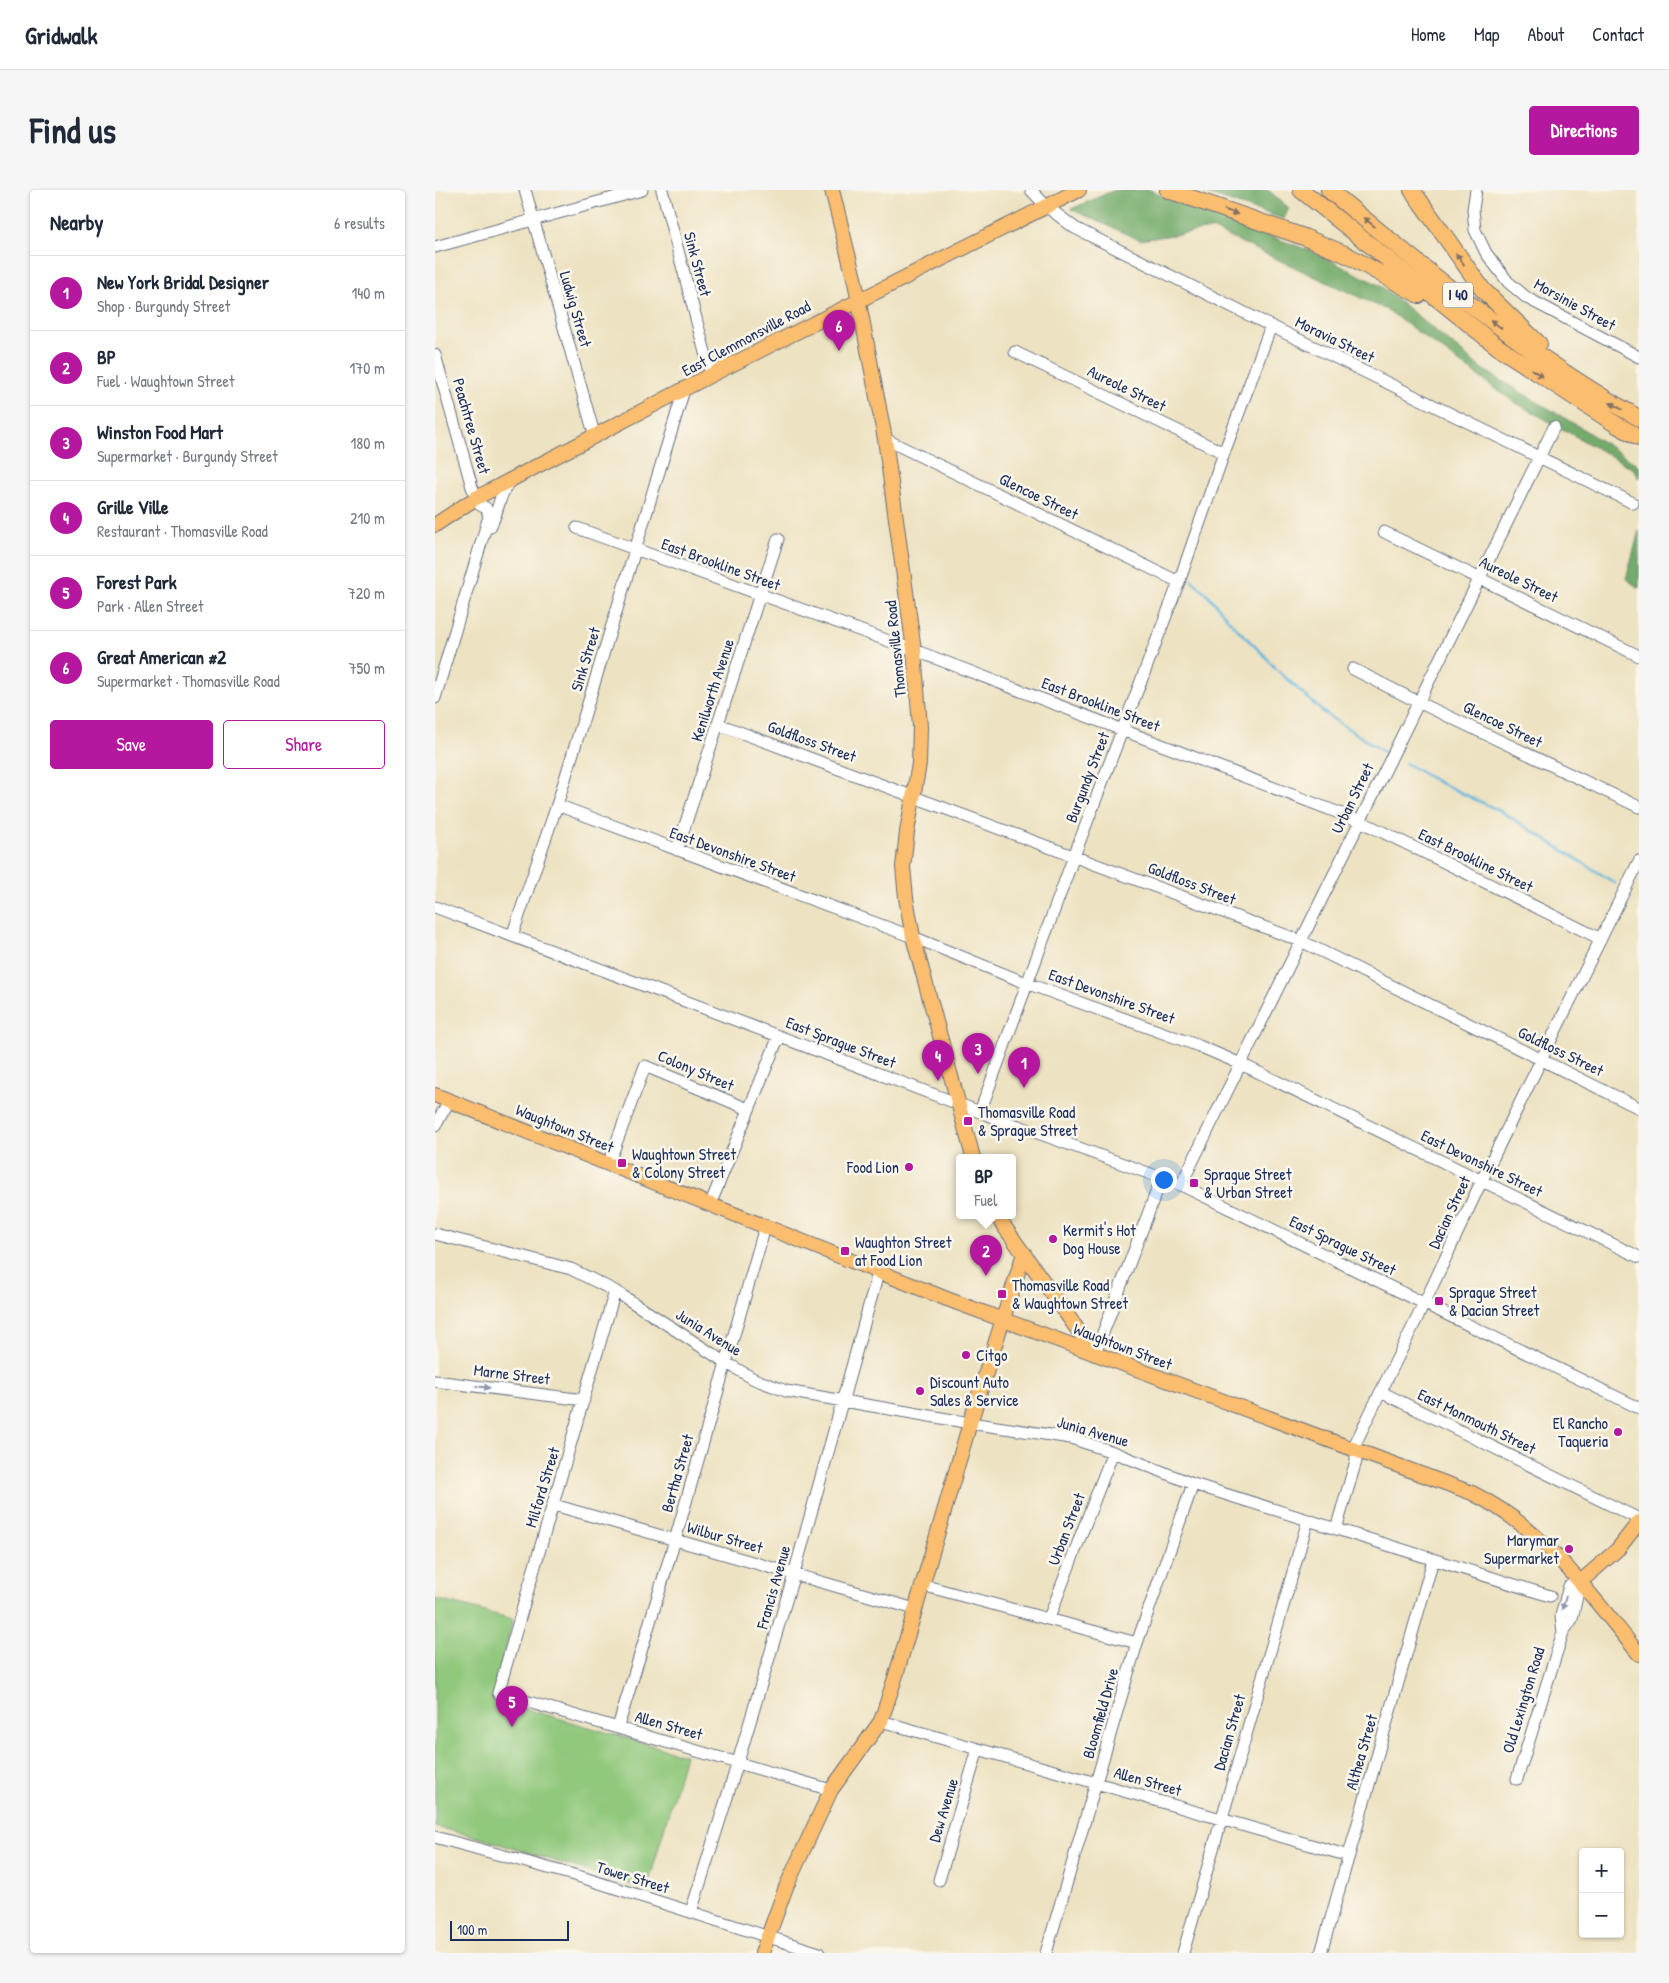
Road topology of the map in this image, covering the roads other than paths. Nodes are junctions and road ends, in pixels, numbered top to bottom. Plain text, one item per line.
1 (525, 190) edge
2 (642, 190) edge
3 (662, 190) edge
4 (832, 190) edge
5 (1031, 190) edge
6 (1079, 190) edge
7 (1168, 190) edge
8 (1301, 190) edge
9 (1329, 190) edge
10 (1413, 190) edge
11 (1476, 190) edge
12 (1046, 206) junction
13 (534, 219) junction
14 (435, 247) edge
15 (858, 300) junction
16 (1469, 325) junction
17 (1271, 326) junction
18 (1015, 352) dead end
19 (435, 355) edge
20 (1639, 357) edge
21 (711, 375) junction
22 (684, 390) junction
23 (1593, 392) junction
24 (1639, 418) edge
25 (1554, 427) dead end
26 (595, 437) junction
27 (1639, 437) edge
28 (885, 439) junction
29 (1224, 453) junction
30 (1539, 456) junction
31 (510, 481) junction
32 (478, 502) junction
33 (1633, 503) dead end
34 (435, 525) edge
35 (485, 528) junction
36 (577, 528) dead end
37 (1384, 532) dead end
38 (778, 539) dead end
39 (635, 549) junction
40 (1479, 577) junction
41 (1179, 582) junction
42 (760, 595) junction
43 (914, 650) junction
44 (1639, 656) edge
45 (1353, 669) dead end
46 (435, 698) edge
47 (1418, 702) junction
48 (718, 724) junction
49 (1122, 729) junction
50 (914, 796) junction
51 (557, 805) junction
52 (1639, 807) edge
53 (1359, 821) junction
54 (677, 850) junction
55 (1074, 856) junction
56 (1639, 861) edge
57 (435, 907) edge
58 (512, 936) junction
59 (913, 937) junction
60 (1601, 939) junction
61 (1301, 941) junction
62 (1027, 983) junction
63 (779, 1036) junction
64 (1542, 1060) junction
65 (1241, 1064) junction
66 (435, 1095) edge
67 (449, 1101) junction
68 (957, 1103) junction
69 (1639, 1108) edge
70 (748, 1109) junction
71 (980, 1112) junction
72 (435, 1126) edge
73 (972, 1154) edge
74 (608, 1165) junction
75 (1162, 1177) junction
76 (1482, 1180) junction
77 (1181, 1184) junction
78 (710, 1205) junction
79 (999, 1219) edge
80 (765, 1226) junction
81 (435, 1234) edge
82 (1024, 1253) junction
83 (1639, 1257) edge
84 (879, 1270) junction
85 (615, 1291) junction
86 (1424, 1304) junction
87 (1003, 1320) junction
88 (1095, 1354) junction
89 (725, 1362) junction
90 (435, 1381) edge
91 (1381, 1392) junction
92 (585, 1400) junction
93 (843, 1402) junction
94 (1639, 1408) edge
95 (970, 1423) junction
96 (1356, 1451) junction
97 (1113, 1452) junction
98 (1193, 1484) junction
99 (554, 1505) junction
100 (1308, 1520) junction
101 (1639, 1520) edge
102 (1336, 1529) junction
103 (675, 1540) junction
104 (1433, 1560) junction
105 (794, 1574) junction
106 (1580, 1582) junction
107 (923, 1586) junction
108 (1550, 1596) dead end
109 (915, 1609) junction
110 (1049, 1618) junction
111 (1137, 1643) junction
112 (1639, 1654) edge
113 (498, 1693) joint
114 (881, 1722) junction
115 (618, 1727) junction
116 (978, 1749) junction
117 (738, 1762) junction
118 (1517, 1779) dead end
119 (1097, 1783) junction
120 (831, 1790) junction
121 (1221, 1818) junction
122 (435, 1837) edge
123 (1349, 1856) junction
124 (939, 1880) dead end
125 (691, 1912) junction
126 (767, 1936) junction
127 (762, 1953) edge
128 (819, 1953) edge
129 (1046, 1953) edge
130 (1183, 1953) edge
131 (1321, 1953) edge

1 - 13 street, Ludwig Street
2 - 13 street
3 - 21 street, Sink Street
4 - 15 main road, Thomasville Road
5 - 12 street, Moravia Street
6 - 12 main road, East Clemmonsville Road
7 -> 16 highway
8 - 16 highway, I 40
23 -> 9 highway, I 40
23 -> 10 highway
11 - 20 street, Morsinie Street
12 - 15 main road, East Clemmonsville Road
12 - 17 street, Moravia Street
13 - 14 street
13 - 26 street, Ludwig Street
15 - 21 main road, East Clemmonsville Road
15 - 28 main road, Thomasville Road
16 -> 27 highway, I 40
17 - 29 street, Burgundy Street
17 - 30 street, Moravia Street
18 - 29 street, Aureole Street
19 - 32 street, Peachtree Street
21 - 22 main road, East Clemmonsville Road
22 - 26 main road, East Clemmonsville Road
22 - 39 street, Sink Street
24 -> 23 highway, I 40
25 - 30 street, Urban Street
26 - 31 main road, East Clemmonsville Road
28 - 41 street, Glencoe Street
28 - 43 main road, Thomasville Road
29 - 41 street, Burgundy Street
30 - 33 street, Moravia Street
30 - 40 street, Urban Street
31 - 32 main road, East Clemmonsville Road
31 - 35 street
32 - 34 main road, East Clemmonsville Road
32 - 35 street, Peachtree Street
35 - 46 street
36 - 39 street, East Brookline Street
37 - 40 street, Aureole Street
38 - 42 street, Kenilworth Avenue
39 - 42 street, East Brookline Street
39 - 51 street, Sink Street
40 - 44 street, Aureole Street
40 - 47 street, Urban Street
41 - 49 street, Burgundy Street
42 - 43 street, East Brookline Street
42 - 48 street, Kenilworth Avenue
43 - 49 street, East Brookline Street
43 - 50 main road, Thomasville Road
45 - 47 street, Glencoe Street
47 - 52 street, Glencoe Street
47 - 53 street, Urban Street
48 - 50 street, Goldfloss Street
48 - 54 street, Kenilworth Avenue
49 - 53 street, East Brookline Street
49 - 55 street, Burgundy Street
50 - 55 street, Goldfloss Street
50 - 59 main road, Thomasville Road
51 - 54 street, East Devonshire Street
51 - 58 street, Sink Street
53 - 60 street, East Brookline Street
53 - 61 street, Urban Street
54 - 59 street, East Devonshire Street
55 - 61 street, Goldfloss Street
55 - 62 street, Burgundy Street
56 - 60 street, Dacian Street
57 - 58 street, East Sprague Street
58 - 63 street, East Sprague Street
59 - 62 street, East Devonshire Street
59 - 68 main road, Thomasville Road
60 - 64 street, Dacian Street
61 - 64 street, Goldfloss Street
61 - 65 street, Urban Street
62 - 65 street, East Devonshire Street
62 - 71 street, Burgundy Street
63 - 68 street, East Sprague Street
63 - 70 street
64 - 69 street, Goldfloss Street
64 - 76 street, Dacian Street
65 - 76 street, East Devonshire Street
65 - 77 street, Urban Street
66 - 67 main road, Waughtown Street
67 - 72 street
67 - 74 main road, Waughtown Street
68 - 71 street, East Sprague Street
68 - 73 main road, Thomasville Road
70 - 74 street, Colony Street
70 - 78 street
71 - 75 street, East Sprague Street
74 - 78 main road, Waughtown Street
75 - 77 street, East Sprague Street
75 - 88 street
76 - 83 street, East Devonshire Street
76 - 86 street, Dacian Street
77 - 86 street, East Sprague Street
78 - 80 main road, Waughtown Street
79 - 82 main road
80 - 84 main road, Waughtown Street
80 - 89 street, Bertha Street
81 - 85 street, Junia Avenue
82 - 87 main road
82 - 88 main road
84 - 87 main road, Waughtown Street
84 - 93 street, Francis Avenue
85 - 89 street, Junia Avenue
85 - 92 street, Milford Street
86 - 91 street, Dacian Street
86 - 94 street, East Sprague Street
87 - 88 main road, Waughtown Street
87 - 95 main road
88 - 96 main road, Waughtown Street
89 - 93 street, Junia Avenue
89 - 103 street, Bertha Street
90 -> 92 street, Marne Street
91 - 96 street, Dacian Street
91 - 101 street, East Monmouth Street
92 - 99 street, Milford Street
93 - 95 street, Junia Avenue
93 - 105 street, Francis Avenue
95 - 97 street, Junia Avenue
95 - 107 main road
96 - 102 street, Dacian Street
96 - 106 main road, Waughtown Street
97 - 98 street, Junia Avenue
97 - 110 street, Urban Street
98 - 100 street, Junia Avenue
98 - 111 street, Bloomfield Drive
99 - 103 street, Wilbur Street
99 - 113 street, Milford Street
100 - 102 street, Junia Avenue
100 - 121 street, Dacian Street
101 - 106 main road
102 - 104 street, Junia Avenue
103 - 105 street, Wilbur Street
103 - 115 street, Bertha Street
104 - 108 street, Junia Avenue
104 - 123 street, Althea Street
105 - 109 street, Wilbur Street
105 - 117 street, Francis Avenue
106 - 112 main road, Waughtown Street
106 - 118 street, Old Lexington Road
107 - 109 main road
107 - 110 street
109 - 114 main road
110 - 111 street
111 - 119 street, Bloomfield Drive
113 - 115 street, Allen Street
114 - 116 street, Allen Street
114 - 120 main road
115 - 117 street, Allen Street
116 - 119 street, Allen Street
116 - 124 street, Dew Avenue
117 - 120 street, Allen Street
117 - 125 street, Francis Avenue
119 - 121 street, Allen Street
119 - 129 street, Bloomfield Drive
120 - 126 main road
121 - 123 street, Allen Street
121 - 130 street, Dacian Street
122 - 125 street, Tower Street
123 - 131 street, Althea Street
125 - 126 street, Tower Street
126 - 127 main road
126 - 128 street, Tower Street

